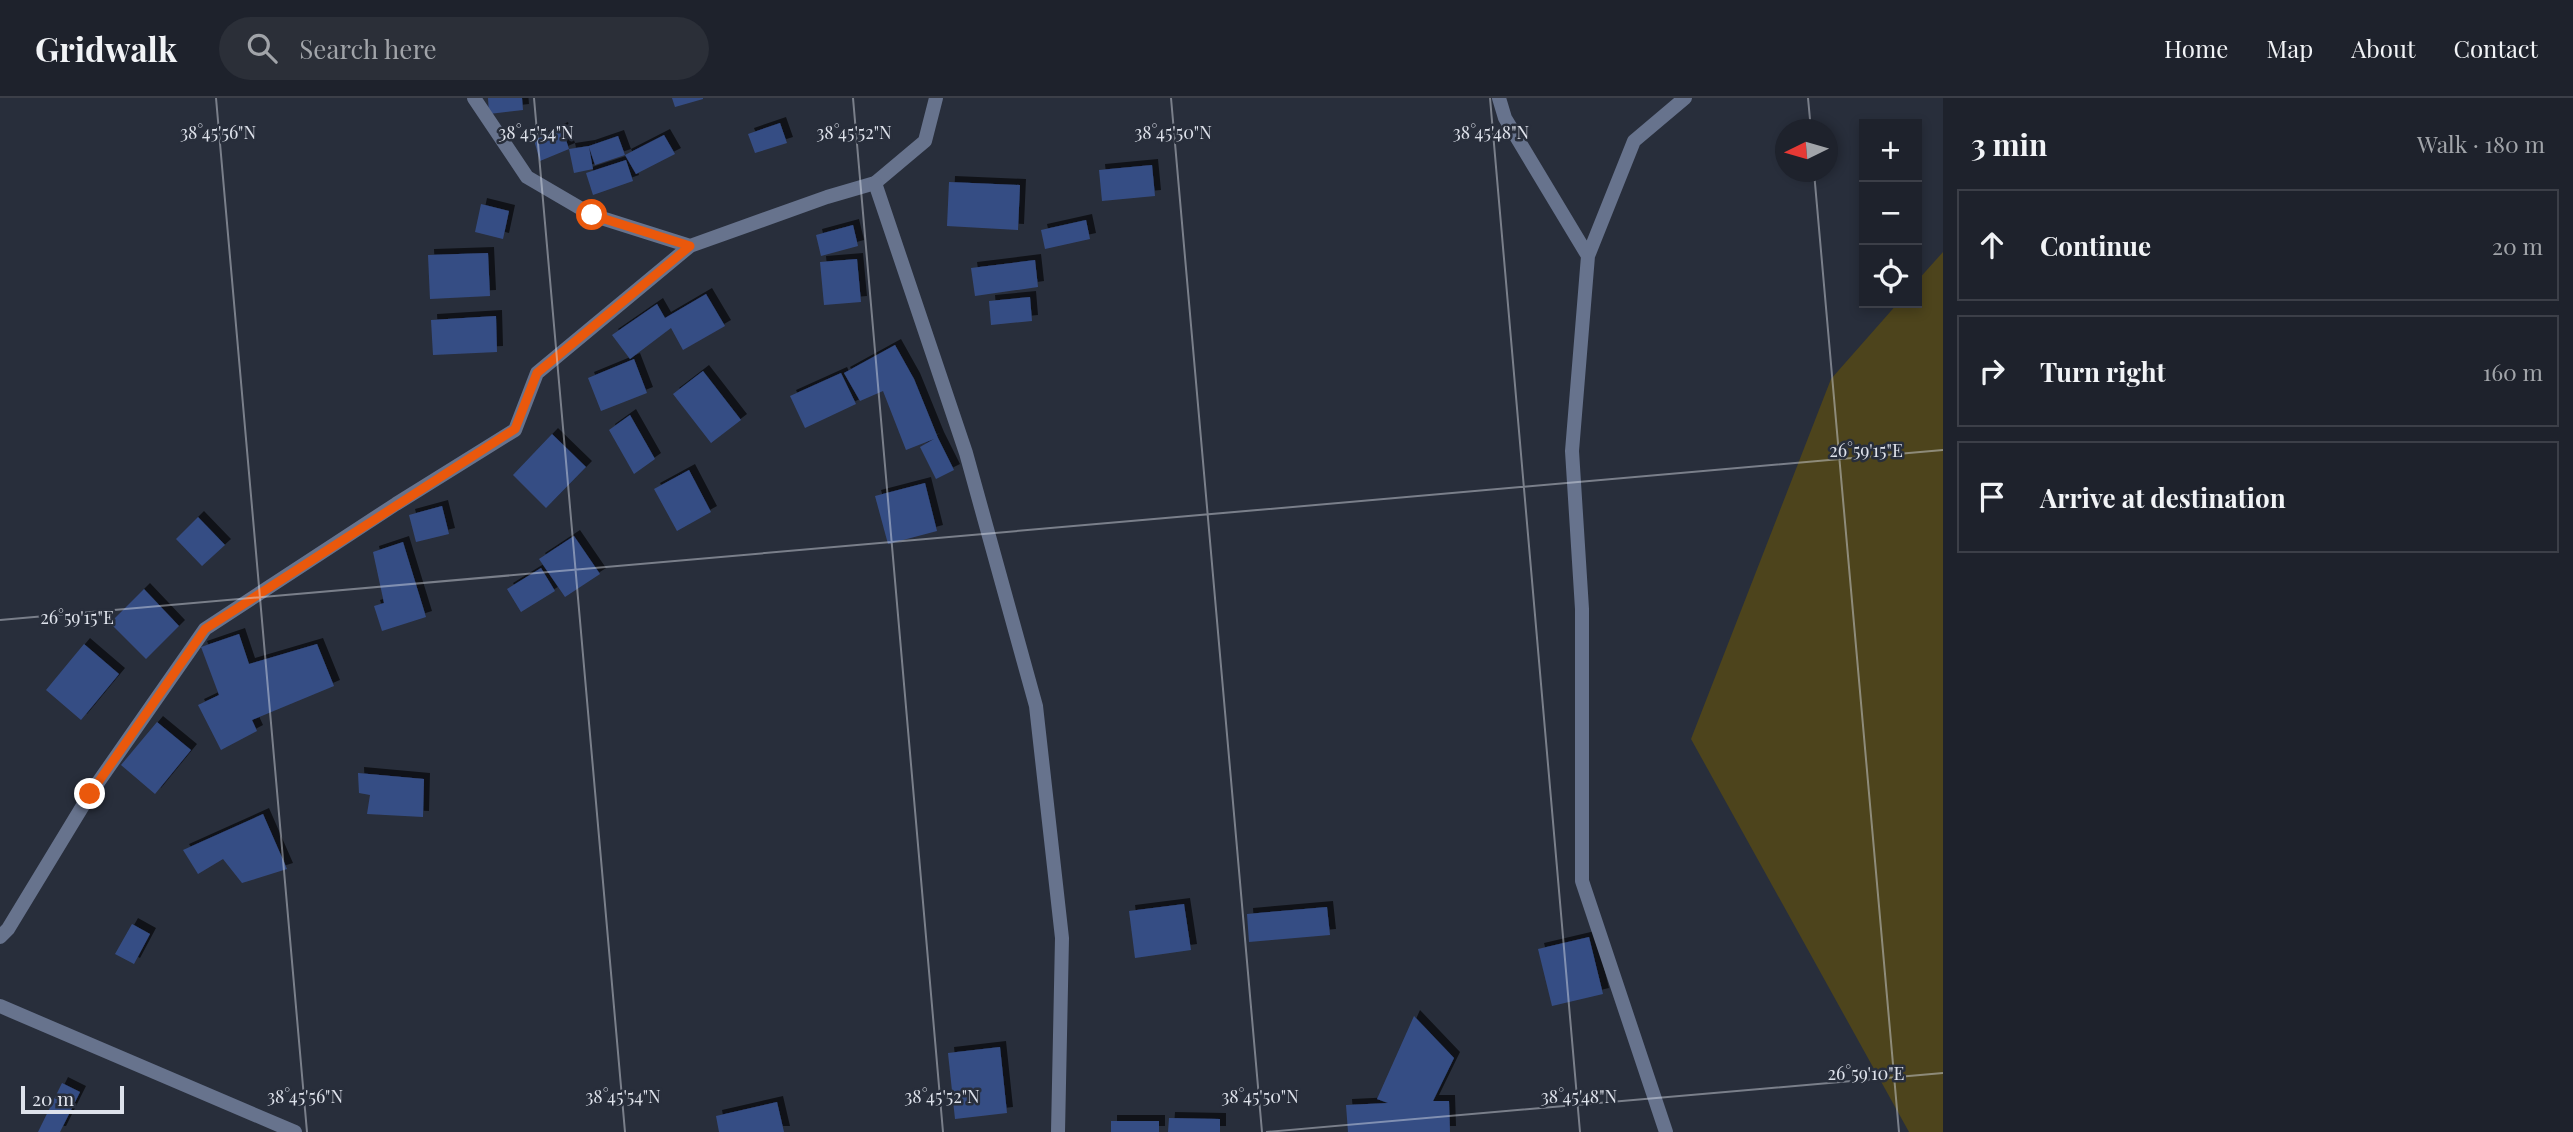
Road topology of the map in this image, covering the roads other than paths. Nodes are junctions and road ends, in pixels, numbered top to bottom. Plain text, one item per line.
1 (474, 98) edge
2 (936, 98) edge
3 (1499, 98) edge
4 (1685, 98) edge
5 (875, 183) junction
6 (690, 246) junction
7 (1588, 256) junction
8 (0, 937) edge
9 (0, 1006) edge
10 (295, 1132) edge
11 (1058, 1132) edge
12 (1666, 1132) edge

1 - 6 street
2 - 5 street
3 - 7 street
4 - 7 street
5 - 6 street
5 - 11 street
6 - 8 street
7 - 12 street
9 - 10 street

